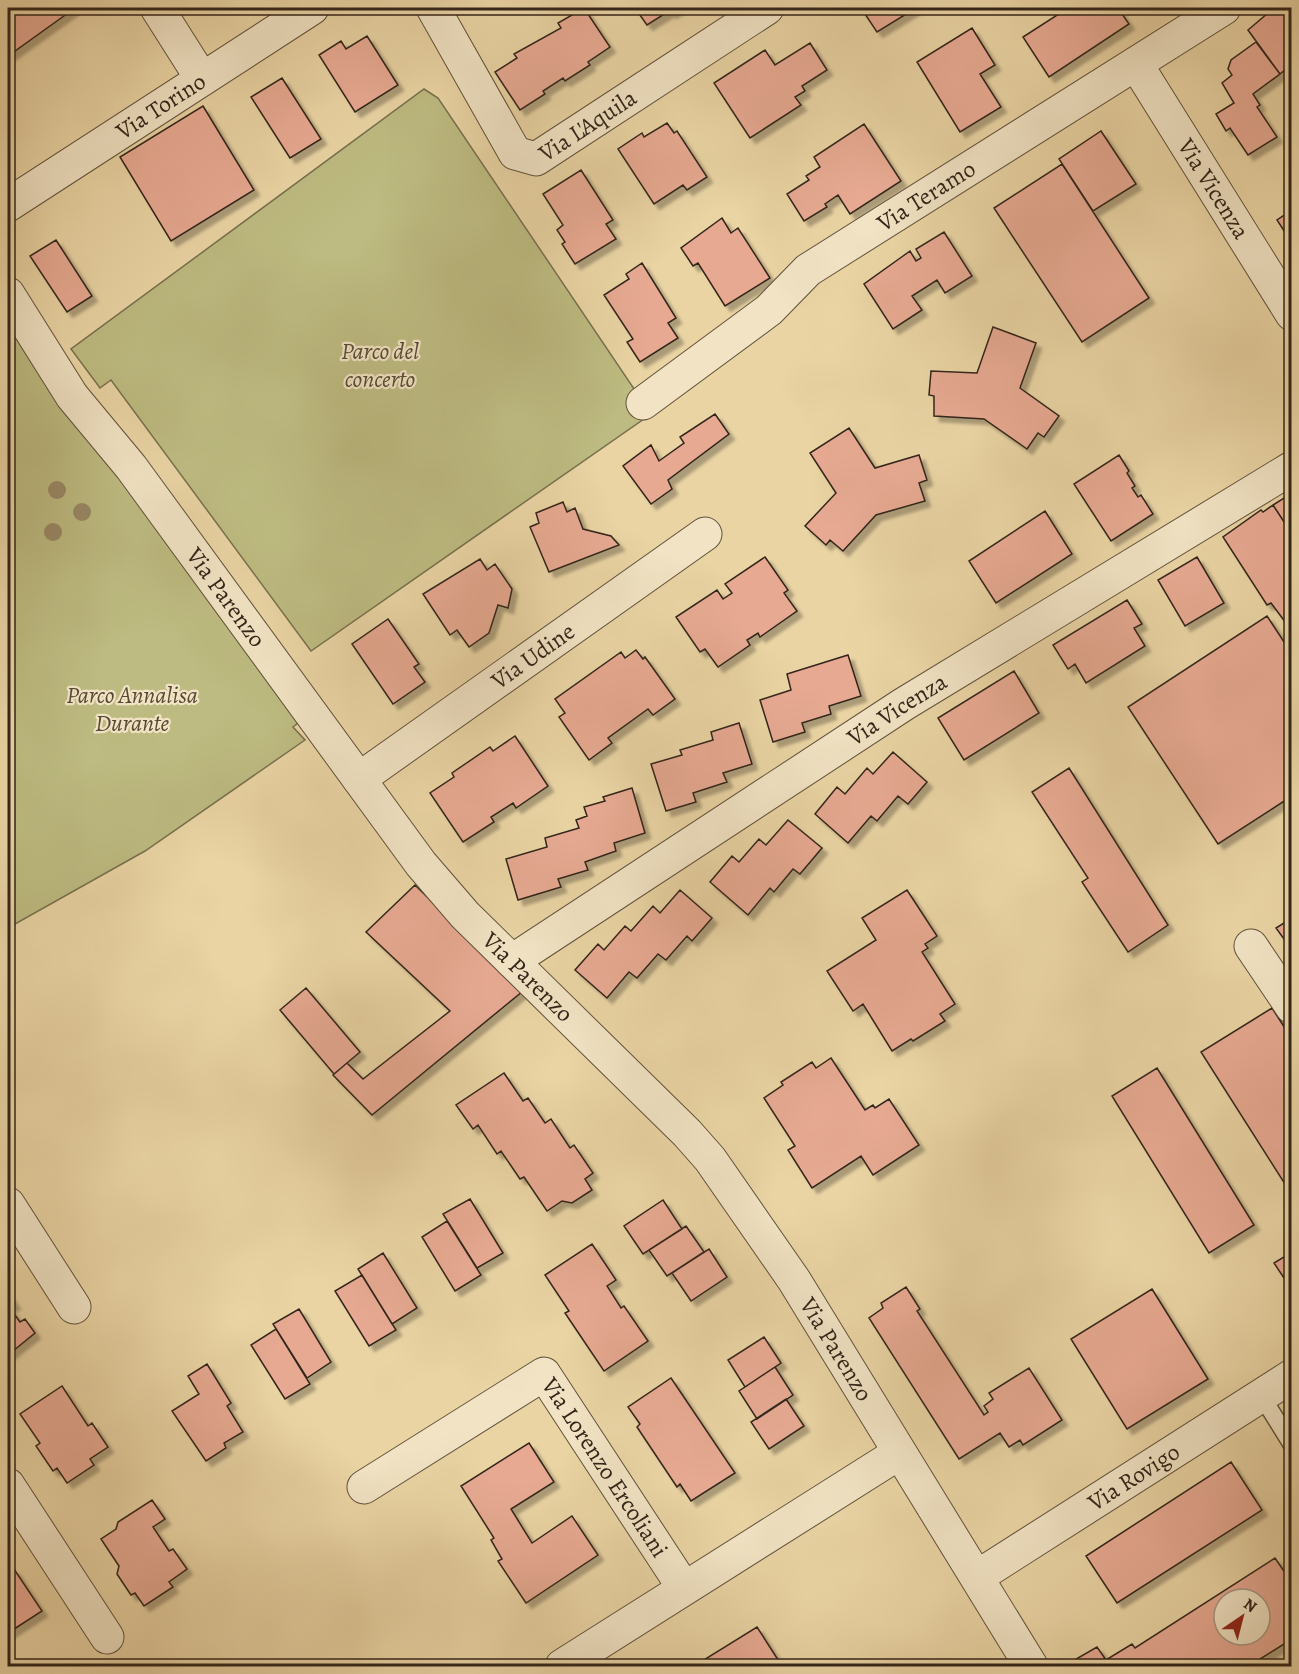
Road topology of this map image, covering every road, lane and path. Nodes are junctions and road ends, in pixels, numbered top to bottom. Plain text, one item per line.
1 (157, 8) edge
2 (312, 8) edge
3 (433, 8) edge
4 (767, 8) edge
5 (1224, 8) edge
6 (1136, 64) junction
7 (202, 79) junction
8 (8, 205) edge
9 (8, 294) edge
10 (1292, 314) edge
11 (643, 404) dead end
12 (1292, 468) edge
13 (705, 534) dead end
14 (359, 779) junction
15 (1251, 946) dead end
16 (512, 961) junction
17 (1292, 1007) edge
18 (8, 1204) edge
19 (74, 1307) dead end
20 (1292, 1376) edge
21 (1261, 1395) junction
22 (1292, 1446) edge
23 (899, 1453) junction
24 (364, 1487) dead end
25 (13, 1506) edge
26 (977, 1577) junction
27 (684, 1588) junction
28 (107, 1636) dead end
29 (561, 1666) edge
30 (1031, 1666) edge

1 - 7 street
2 - 7 street, Via Torino
3 - 4 street, Via L'Aquila
5 - 6 street, Via Teramo
6 - 10 street, Via Vicenza
6 - 11 street, Via Teramo
7 - 8 street, Via Torino
9 - 14 street, Via Parenzo
12 - 16 street, Via Vicenza
13 - 14 street, Via Udine
14 - 16 street, Via Parenzo
15 - 17 street
16 - 23 street, Via Parenzo
18 - 19 street
20 - 21 street, Via Rovigo
21 - 22 lane
21 - 26 street, Via Rovigo
23 - 26 street, Via Parenzo
23 - 27 street
24 - 27 street, Via Lorenzo Ercoliani
25 - 28 street
26 - 30 street, Via Parenzo
27 - 29 street

